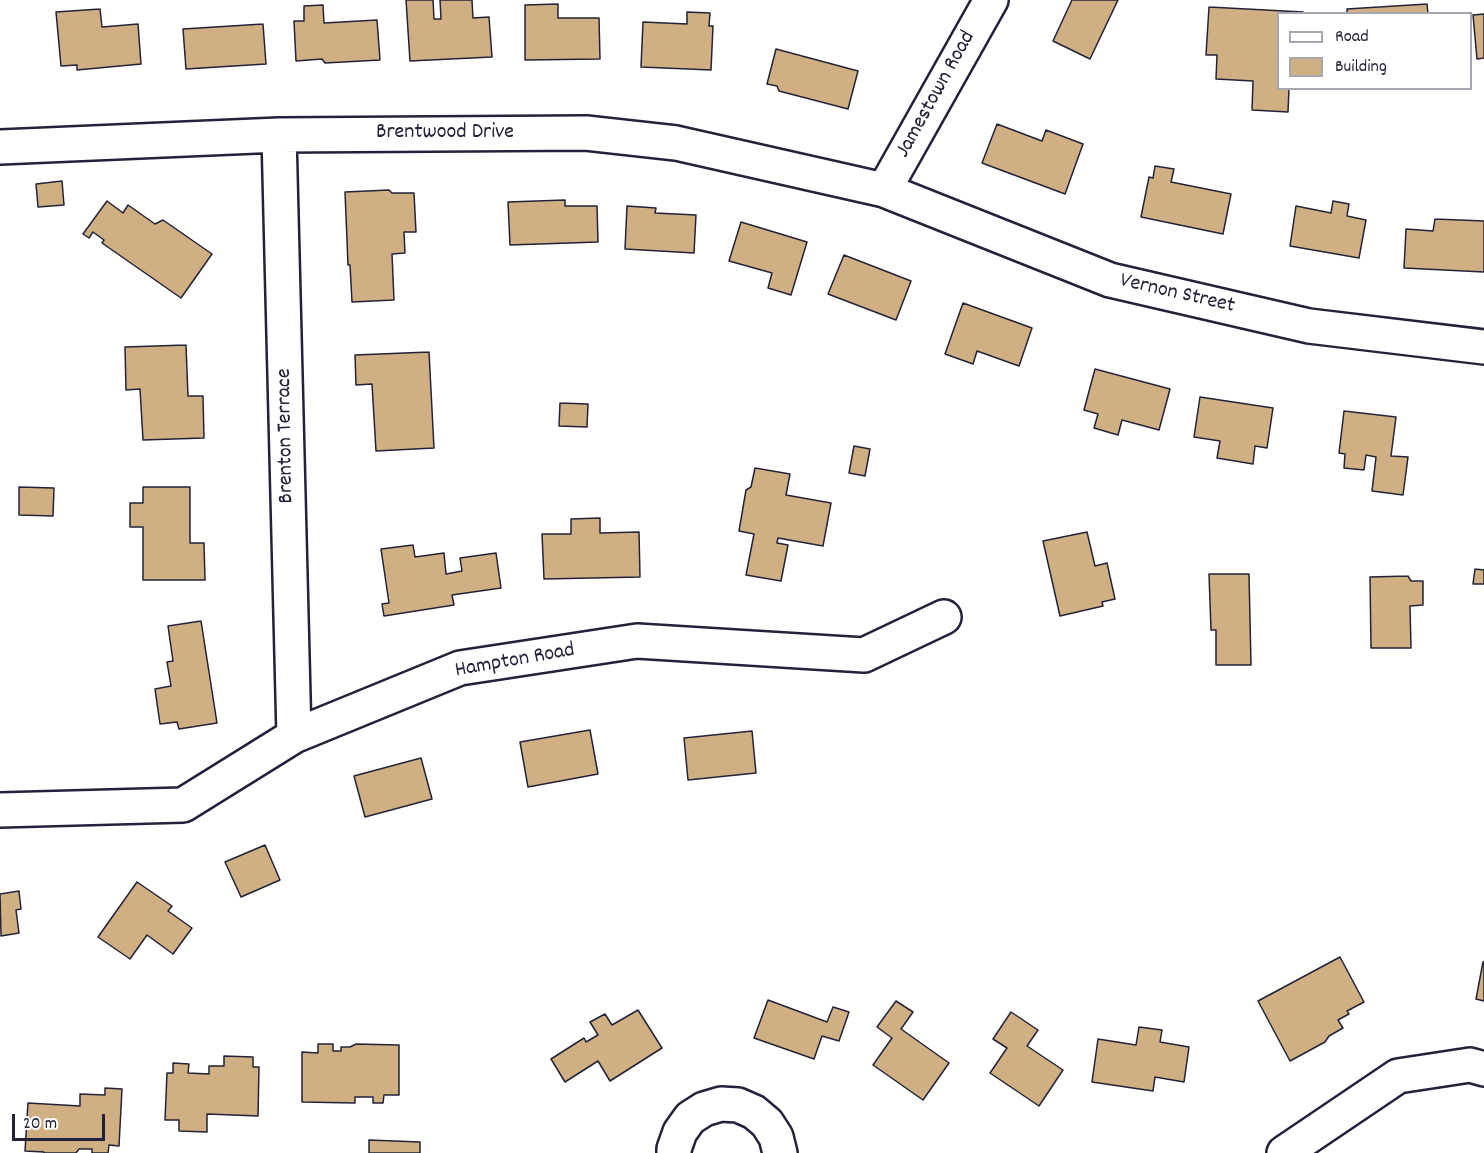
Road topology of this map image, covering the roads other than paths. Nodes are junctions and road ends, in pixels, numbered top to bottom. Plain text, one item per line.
1 (991, 0) edge
2 (279, 135) junction
3 (0, 147) edge
4 (884, 190) junction
5 (1484, 348) edge
6 (944, 617) dead end
7 (294, 736) junction
8 (0, 810) edge
9 (1484, 1069) edge
10 (674, 1153) edge
11 (780, 1153) edge
12 (1284, 1153) edge

1 - 4 street, Jamestown Road
2 - 3 street, Brentwood Drive
2 - 4 street, Brentwood Drive
2 - 7 street, Brenton Terrace
4 - 5 street, Vernon Street
6 - 7 street, Hampton Road
7 - 8 street, Hampton Road
9 - 12 street
10 - 11 street

